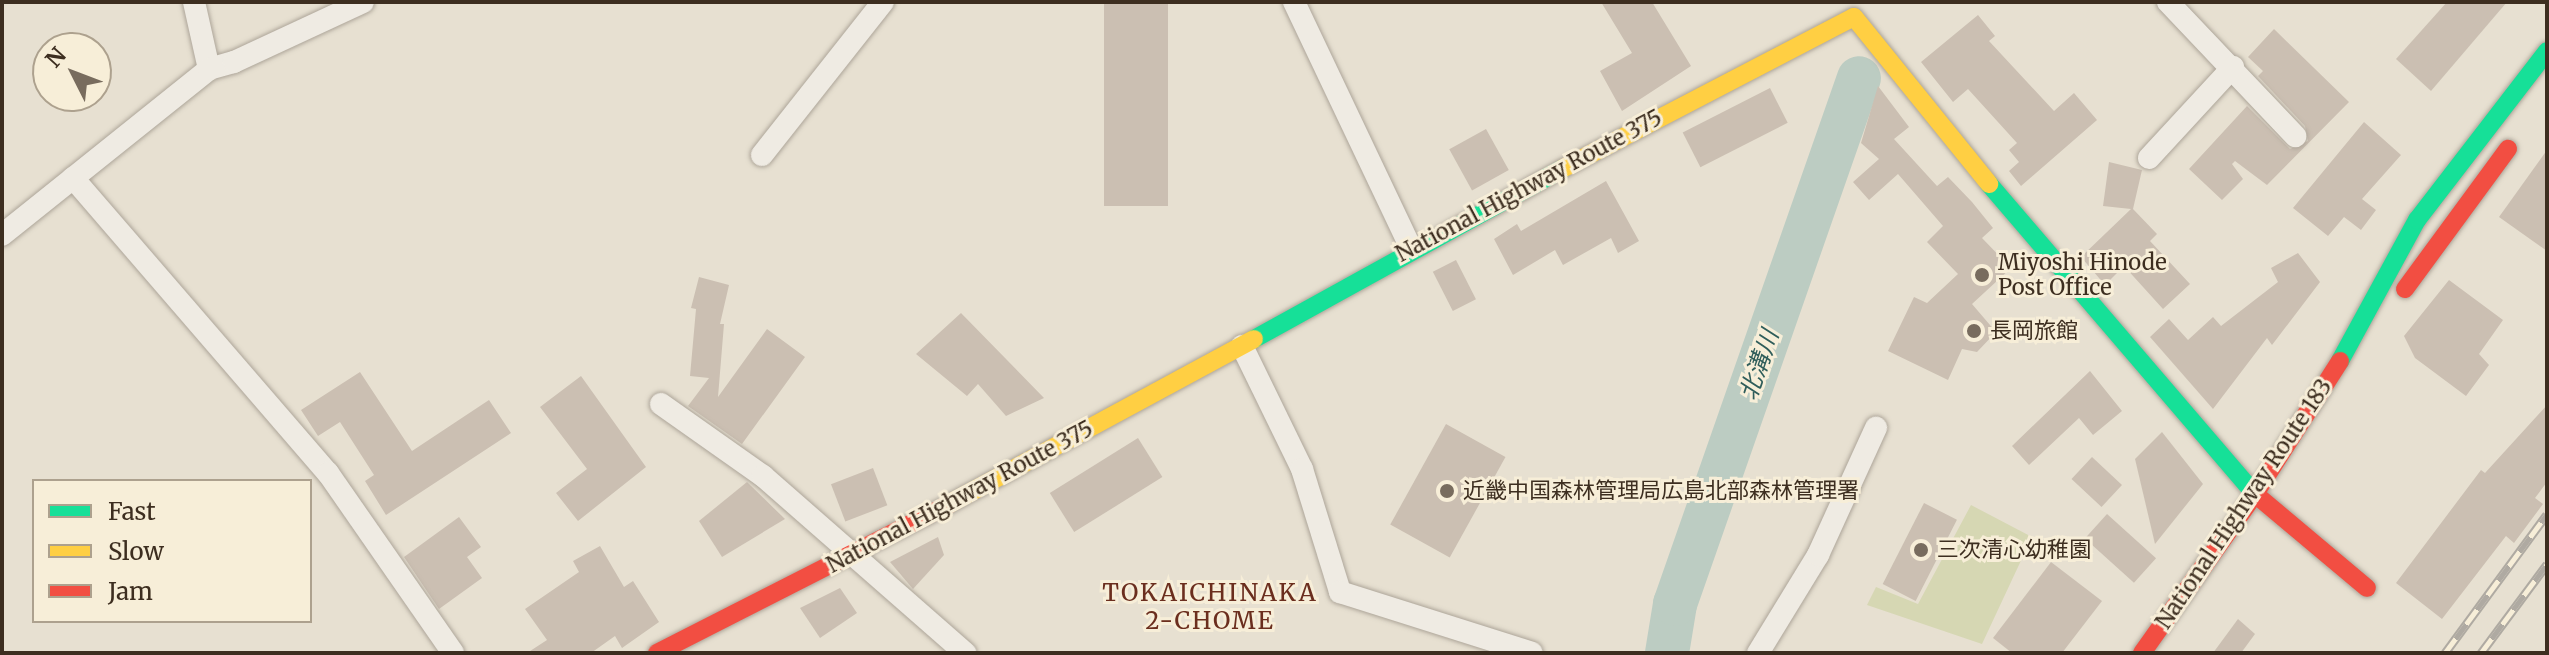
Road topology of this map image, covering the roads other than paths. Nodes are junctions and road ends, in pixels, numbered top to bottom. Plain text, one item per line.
1 (194, 2) edge
2 (363, 2) edge
3 (883, 2) edge
4 (1294, 2) edge
5 (1840, 2) edge
6 (1870, 2) edge
7 (2168, 2) edge
8 (1854, 17) junction
9 (2547, 51) edge
10 (2233, 67) junction
11 (209, 69) junction
12 (2519, 134) dead end
13 (2295, 136) dead end
14 (762, 155) dead end
15 (2149, 158) dead end
16 (73, 178) junction
17 (2, 235) edge
18 (1411, 248) junction
19 (1242, 346) junction
20 (2344, 354) junction
21 (661, 404) dead end
22 (1876, 428) dead end
23 (2255, 494) junction
24 (851, 556) junction
25 (2367, 588) dead end
26 (453, 653) edge
27 (657, 653) edge
28 (965, 653) edge
29 (1532, 653) edge
30 (1758, 653) edge
31 (2142, 653) edge

1 - 11 street
2 - 11 street
3 - 14 street
4 - 18 street
5 - 8 main road
6 - 8 main road, National Highway Route 375
7 - 10 street
8 - 18 main road, National Highway Route 375
8 - 23 main road
9 - 20 main road, National Highway Route 183
10 - 13 street
10 - 15 street
11 - 16 street
12 - 20 main road, National Highway Route 183
16 - 17 street
16 - 26 street
18 - 19 main road, National Highway Route 375
19 - 24 main road, National Highway Route 375
19 - 29 street
20 - 23 main road, National Highway Route 183
21 - 24 street
22 - 30 street
23 - 25 main road
23 - 31 main road, National Highway Route 183
24 - 27 main road, National Highway Route 375
24 - 28 street

